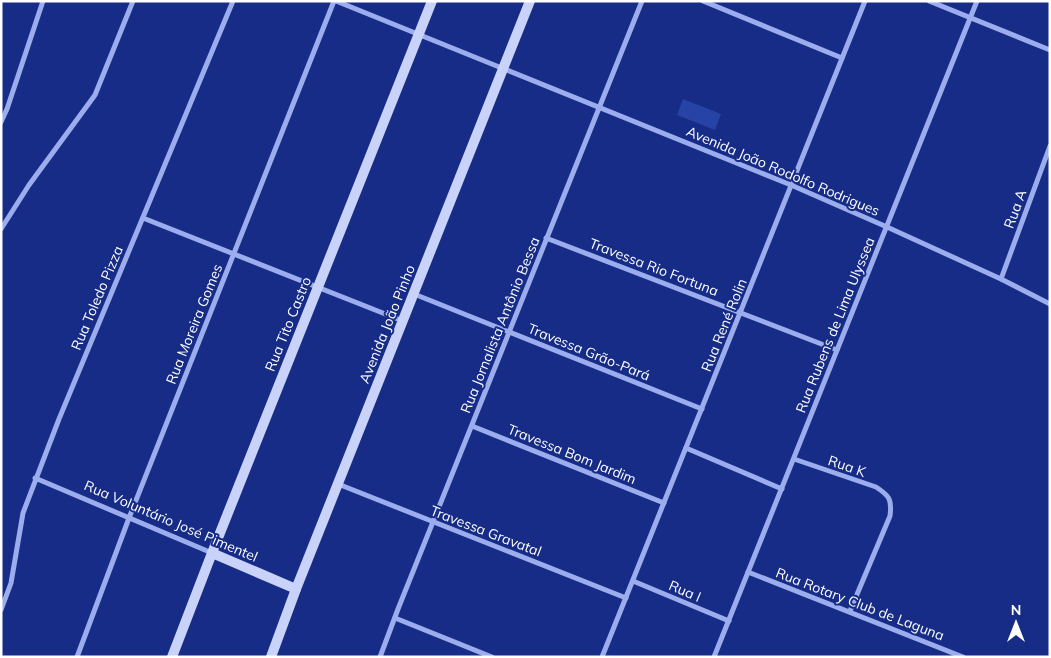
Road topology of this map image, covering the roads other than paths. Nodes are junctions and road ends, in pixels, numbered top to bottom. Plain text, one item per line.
1 (43, 1) edge
2 (133, 1) edge
3 (233, 1) edge
4 (335, 1) edge
5 (432, 1) edge
6 (530, 1) edge
7 (642, 1) edge
8 (702, 1) edge
9 (865, 1) edge
10 (929, 1) edge
11 (977, 1) edge
12 (970, 18) junction
13 (419, 34) junction
14 (1050, 50) edge
15 (842, 58) junction
16 (503, 68) junction
17 (599, 108) junction
18 (1, 122) edge
19 (1050, 146) edge
20 (791, 185) junction
21 (143, 218) junction
22 (887, 226) junction
23 (1, 229) edge
24 (546, 238) junction
25 (234, 254) junction
26 (1001, 280) junction
27 (318, 287) junction
28 (414, 294) junction
29 (1050, 304) edge
30 (741, 313) junction
31 (403, 321) junction
32 (509, 332) junction
33 (837, 350) junction
34 (702, 409) junction
35 (472, 426) junction
36 (686, 448) junction
37 (794, 459) junction
38 (35, 478) junction
39 (338, 484) junction
40 (782, 488) junction
41 (664, 503) junction
42 (129, 518) junction
43 (433, 522) junction
44 (212, 553) junction
45 (748, 572) junction
46 (633, 581) junction
47 (296, 589) junction
48 (626, 598) junction
49 (1, 610) edge
50 (850, 611) junction
51 (394, 618) junction
52 (729, 622) junction
53 (77, 657) edge
54 (172, 657) edge
55 (271, 657) edge
56 (380, 657) edge
57 (492, 657) edge
58 (602, 657) edge
59 (714, 657) edge
60 (963, 657) edge

1 - 18 street
2 - 23 street
3 - 21 street, Rua Toledo Pizza
4 - 13 street, Avenida João Rodolfo Rodrigues
4 - 25 street, Rua Moreira Gomes
5 - 13 main road, Rua Tito Castro
6 - 16 main road, Avenida João Pinho
7 - 17 street, Rua Jornalista Antônio Bessa
8 - 15 street
9 - 15 street, Rua René Rolin
10 - 12 street
11 - 12 street, Rua Rubens de Lima Ulyssea
12 - 14 street
12 - 22 street, Rua Rubens de Lima Ulyssea
13 - 16 street, Avenida João Rodolfo Rodrigues
13 - 27 main road, Rua Tito Castro
15 - 20 street, Rua René Rolin
16 - 17 street, Avenida João Rodolfo Rodrigues
16 - 28 main road, Avenida João Pinho
17 - 20 street, Avenida João Rodolfo Rodrigues
17 - 24 street, Rua Jornalista Antônio Bessa
19 - 26 street, Rua A
20 - 22 street, Avenida João Rodolfo Rodrigues
20 - 30 street, Rua René Rolin
21 - 25 street
21 - 38 street, Rua Toledo Pizza
22 - 26 street, Avenida João Rodolfo Rodrigues
22 - 33 street, Rua Rubens de Lima Ulyssea
24 - 30 street, Travessa Rio Fortuna
24 - 32 street, Rua Jornalista Antônio Bessa
25 - 27 street
25 - 42 street, Rua Moreira Gomes
26 - 29 street, Avenida João Rodolfo Rodrigues
27 - 31 street
27 - 44 main road, Rua Tito Castro
28 - 31 main road, Avenida João Pinho
28 - 32 street, Travessa Grão-Pará
30 - 33 street, Travessa Rio Fortuna
30 - 34 street, Rua René Rolin
31 - 39 main road, Avenida João Pinho
32 - 34 street, Travessa Grão-Pará
32 - 35 street, Rua Jornalista Antônio Bessa
33 - 37 street, Rua Rubens de Lima Ulyssea
34 - 36 street, Rua René Rolin
35 - 41 street, Travessa Bom Jardim
35 - 43 street, Rua Jornalista Antônio Bessa
36 - 40 street
36 - 41 street, Rua René Rolin
37 - 40 street, Rua Rubens de Lima Ulyssea
37 - 50 street, Rua K
38 - 42 street, Rua Voluntário José Pimentel
38 - 49 street, Rua Toledo Pizza
39 - 43 street, Travessa Gravatal
39 - 47 main road, Avenida João Pinho
40 - 45 street, Rua Rubens de Lima Ulyssea
41 - 46 street, Rua René Rolin
42 - 44 street, Rua Voluntário José Pimentel
42 - 53 street, Rua Moreira Gomes
43 - 48 street, Travessa Gravatal
43 - 51 street, Rua Jornalista Antônio Bessa
44 - 47 main road, Rua Voluntário José Pimentel
44 - 54 main road, Rua Tito Castro
45 - 50 street, Rua Rotary Club de Laguna
45 - 52 street, Rua Rubens de Lima Ulyssea
46 - 48 street, Rua René Rolin
46 - 52 street, Rua I
47 - 55 main road, Avenida João Pinho
48 - 58 street, Rua René Rolin
50 - 60 street, Rua Rotary Club de Laguna
51 - 56 street, Rua Jornalista Antônio Bessa
51 - 57 street
52 - 59 street, Rua Rubens de Lima Ulyssea

